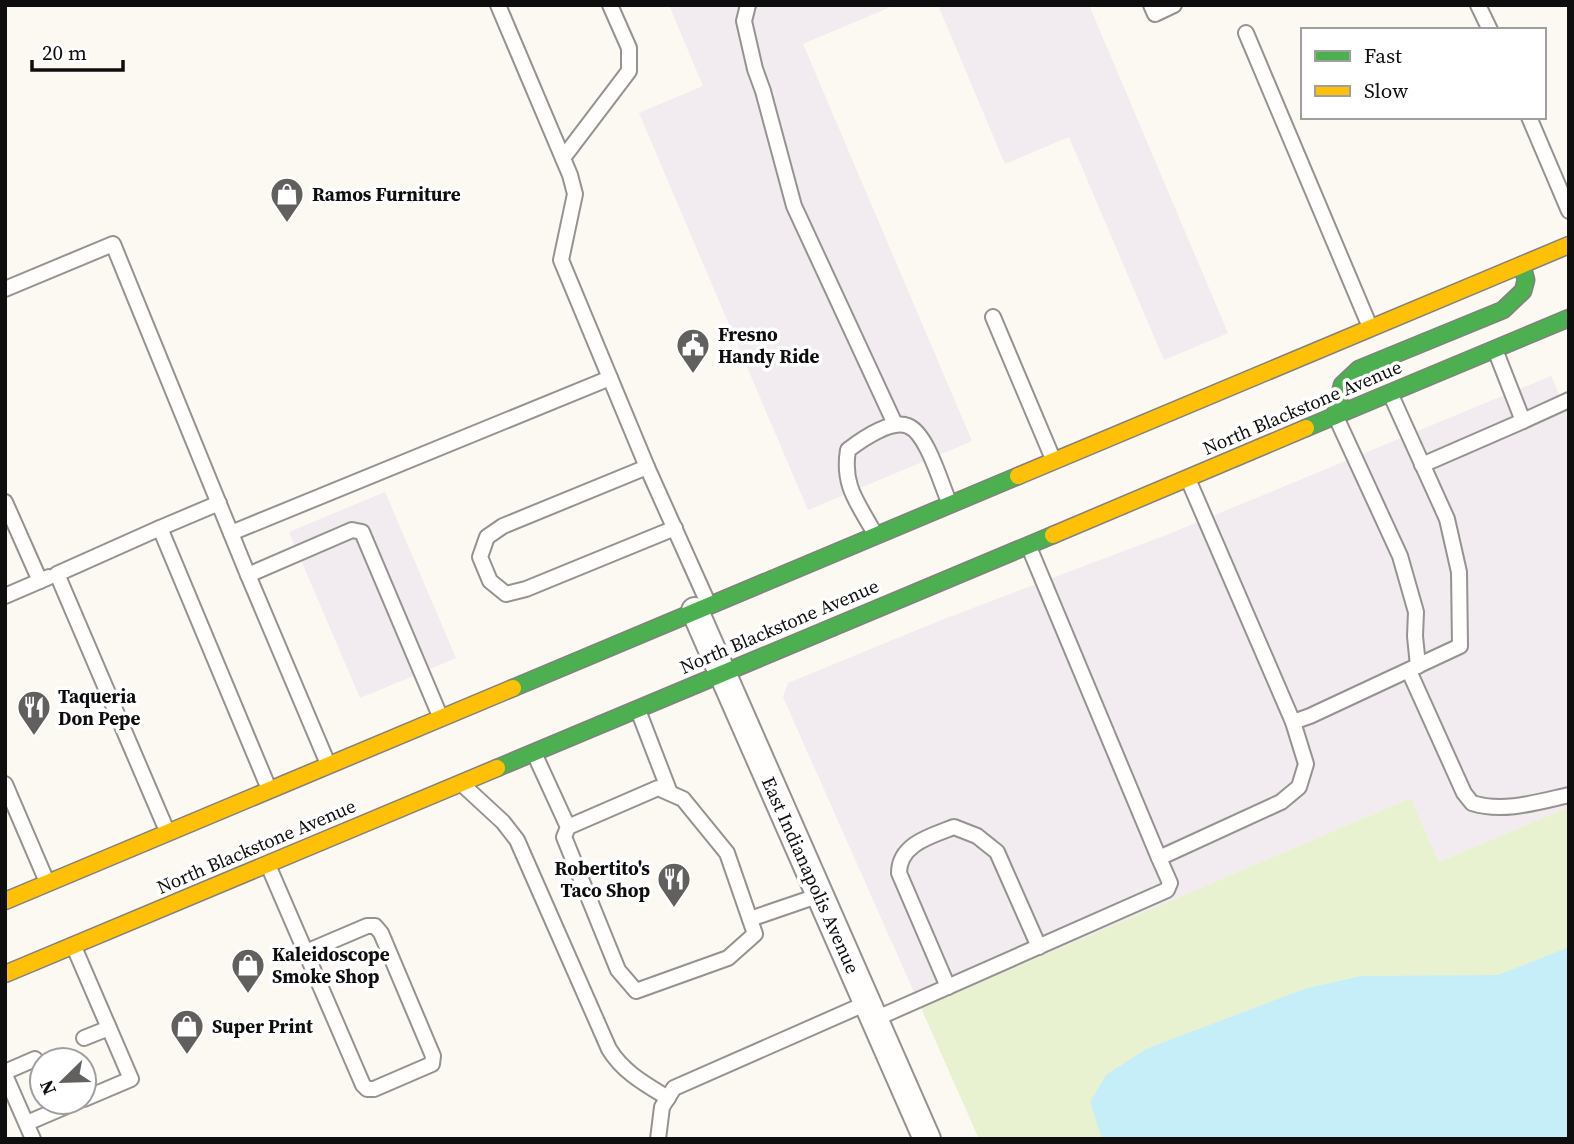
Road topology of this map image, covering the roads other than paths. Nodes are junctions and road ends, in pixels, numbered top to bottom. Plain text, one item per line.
1 (498, 5) edge
2 (610, 5) edge
3 (748, 5) edge
4 (1151, 5) edge
5 (1174, 5) edge
6 (1478, 5) edge
7 (1489, 28) edge
8 (1246, 33) dead end
9 (1530, 119) edge
10 (563, 158) junction
11 (1569, 211) edge
12 (1569, 245) edge
13 (1522, 265) junction
14 (5, 289) edge
15 (1567, 315) edge
16 (993, 317) dead end
17 (1370, 328) junction
18 (1495, 349) junction
19 (610, 378) junction
20 (1389, 393) junction
21 (1569, 400) edge
22 (1335, 416) junction
23 (1523, 421) junction
24 (895, 425) junction
25 (1054, 460) junction
26 (1422, 465) junction
27 (647, 467) junction
28 (1187, 478) junction
29 (5, 502) edge
30 (219, 503) junction
31 (949, 504) junction
32 (675, 527) junction
33 (160, 528) junction
34 (231, 533) junction
35 (875, 535) junction
36 (1028, 544) junction
37 (57, 574) junction
38 (248, 575) junction
39 (40, 581) junction
40 (5, 596) edge
41 (701, 608) junction
42 (1414, 669) junction
43 (722, 672) junction
44 (638, 708) junction
45 (440, 718) junction
46 (1293, 722) junction
47 (533, 752) junction
48 (329, 765) junction
49 (461, 783) junction
50 (5, 784) edge
51 (270, 790) junction
52 (670, 793) junction
53 (1569, 795) edge
54 (568, 827) junction
55 (168, 832) junction
56 (1159, 858) junction
57 (267, 864) junction
58 (47, 883) junction
59 (820, 895) junction
60 (5, 901) edge
61 (750, 919) junction
62 (73, 945) junction
63 (1039, 947) junction
64 (306, 952) junction
65 (5, 974) edge
66 (948, 987) junction
67 (871, 1011) junction
68 (109, 1027) junction
69 (84, 1038) dead end
70 (28, 1062) edge
71 (5, 1073) edge
72 (98, 1093) edge
73 (668, 1098) junction
74 (43, 1116) edge
75 (26, 1123) junction
76 (33, 1139) edge
77 (658, 1139) edge
78 (927, 1139) edge

1 - 10 lane
2 - 10 lane
3 - 24 lane
4 - 5 lane
6 - 7 lane
8 - 17 lane
9 - 11 lane
10 - 19 lane
12 - 13 main road
13 - 17 main road
13 - 22 main road
14 - 30 lane
15 - 18 main road, North Blackstone Avenue
16 - 25 lane
17 - 25 main road
18 - 20 main road, North Blackstone Avenue
18 - 23 lane
19 - 27 lane
19 - 34 lane
20 - 22 main road, North Blackstone Avenue
20 - 26 lane
21 - 23 lane
22 - 28 main road, North Blackstone Avenue
22 - 42 lane
23 - 26 lane
24 - 31 lane
24 - 35 lane
25 - 31 main road
26 - 42 lane
27 - 32 lane
27 - 32 lane
28 - 36 main road, North Blackstone Avenue
28 - 46 lane
29 - 39 lane
30 - 33 lane
30 - 34 lane
31 - 35 main road
32 - 41 lane
33 - 37 lane
33 - 51 lane
34 - 38 lane
35 - 41 main road
36 - 43 main road, North Blackstone Avenue
36 - 56 lane
37 - 39 lane
37 - 55 lane
38 - 45 lane
38 - 48 lane
39 - 40 lane
41 - 43 street, East Indianapolis Avenue
41 - 45 main road
42 - 46 lane
42 - 53 lane
43 - 44 main road, North Blackstone Avenue
43 - 59 street, East Indianapolis Avenue
44 - 47 main road, North Blackstone Avenue
44 - 52 lane
45 - 48 main road
46 - 56 lane
47 - 49 main road, North Blackstone Avenue
47 - 54 lane
48 - 51 main road
49 - 57 main road, North Blackstone Avenue
49 - 73 lane
50 - 58 lane
51 - 55 main road
52 - 54 lane
52 - 61 lane
54 - 61 lane
55 - 58 main road
56 - 63 lane
57 - 62 main road, North Blackstone Avenue
57 - 64 lane
58 - 60 main road
59 - 61 lane
59 - 67 street, East Indianapolis Avenue
62 - 65 main road, North Blackstone Avenue
62 - 68 lane
63 - 66 lane
63 - 66 lane
64 - 64 lane
66 - 67 lane
67 - 73 lane
67 - 78 street, East Indianapolis Avenue
68 - 69 lane
68 - 72 lane
70 - 71 lane
71 - 75 lane
73 - 77 lane
74 - 75 lane
75 - 76 lane

